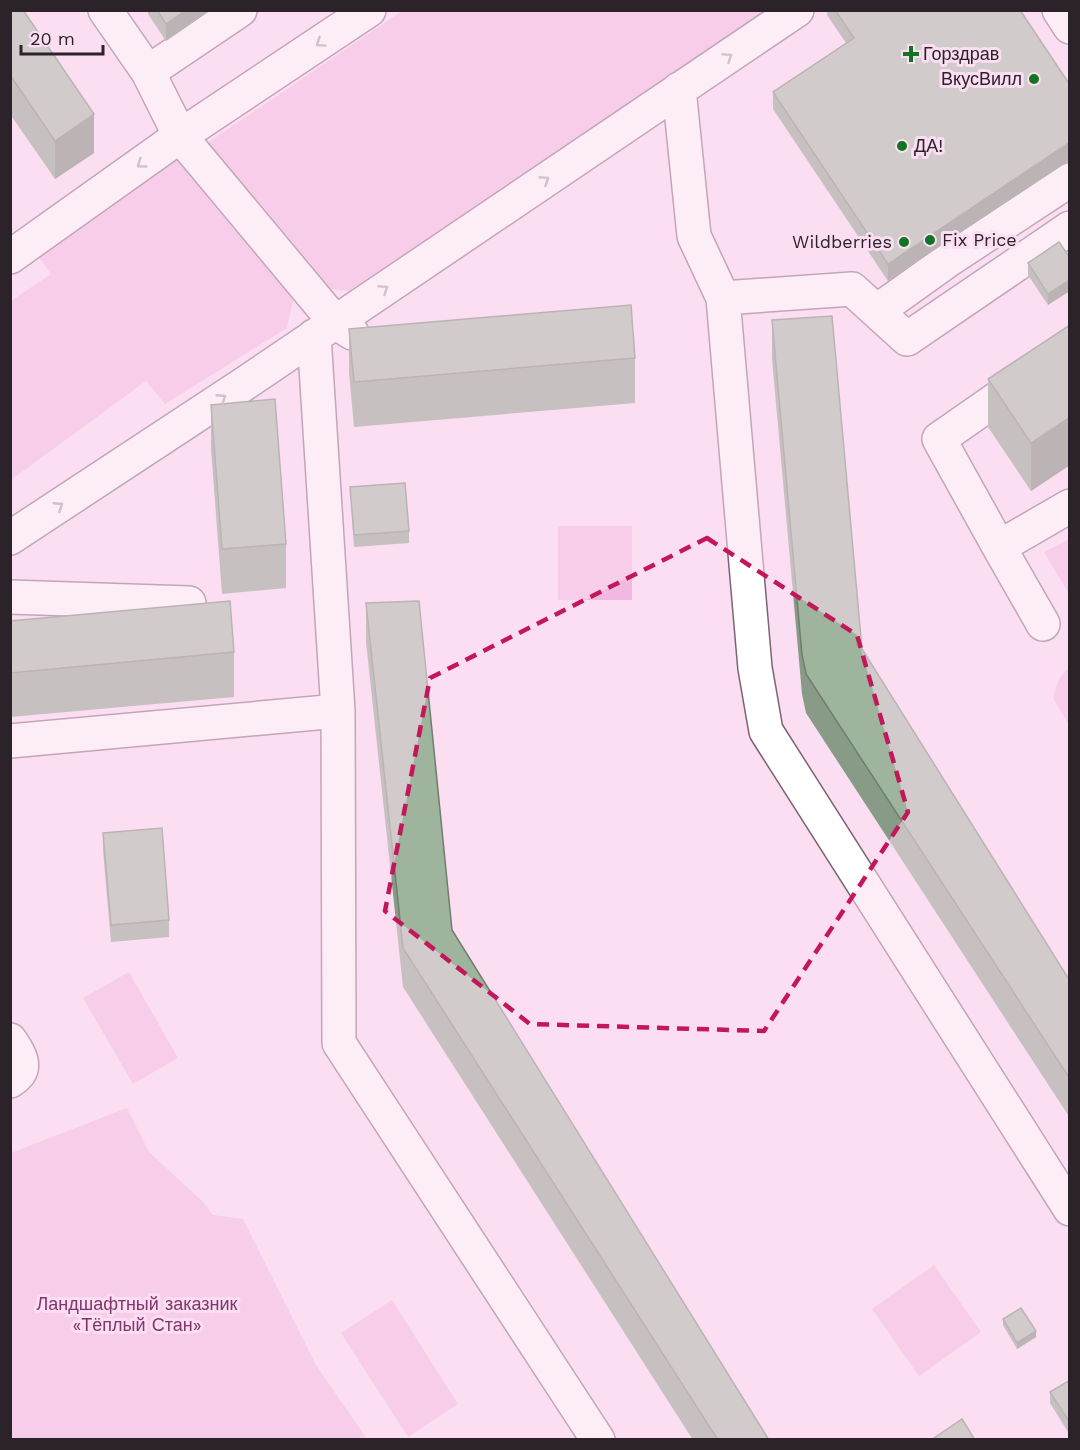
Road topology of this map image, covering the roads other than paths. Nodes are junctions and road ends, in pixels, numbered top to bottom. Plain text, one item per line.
1 (105, 10) edge
2 (240, 10) edge
3 (369, 10) edge
4 (797, 10) edge
5 (1059, 10) edge
6 (1070, 27) edge
7 (148, 72) junction
8 (679, 89) junction
9 (180, 136) junction
10 (1070, 180) edge
11 (1070, 228) edge
12 (11, 257) edge
13 (723, 298) junction
14 (877, 311) junction
15 (325, 329) junction
16 (385, 339) edge
17 (1070, 348) edge
18 (1070, 506) edge
19 (10, 538) edge
20 (999, 547) junction
21 (10, 597) edge
22 (189, 603) edge
23 (1043, 624) dead end
24 (338, 711) junction
25 (10, 741) edge
26 (10, 1040) edge
27 (10, 1081) edge
28 (1070, 1209) edge
29 (598, 1440) edge

1 - 7 street
2 - 7 street
3 -> 9 street
8 -> 4 street
5 - 6 street
7 - 9 street
8 - 13 street
15 -> 8 street
9 -> 12 street
9 - 15 street
10 - 14 street
11 - 14 street
13 - 14 street
13 - 28 street
15 - 16 street
19 -> 15 street
15 - 24 street
17 - 20 street
18 - 20 street
20 - 23 street
21 - 22 street
24 - 25 street
24 - 29 street
26 - 27 street

